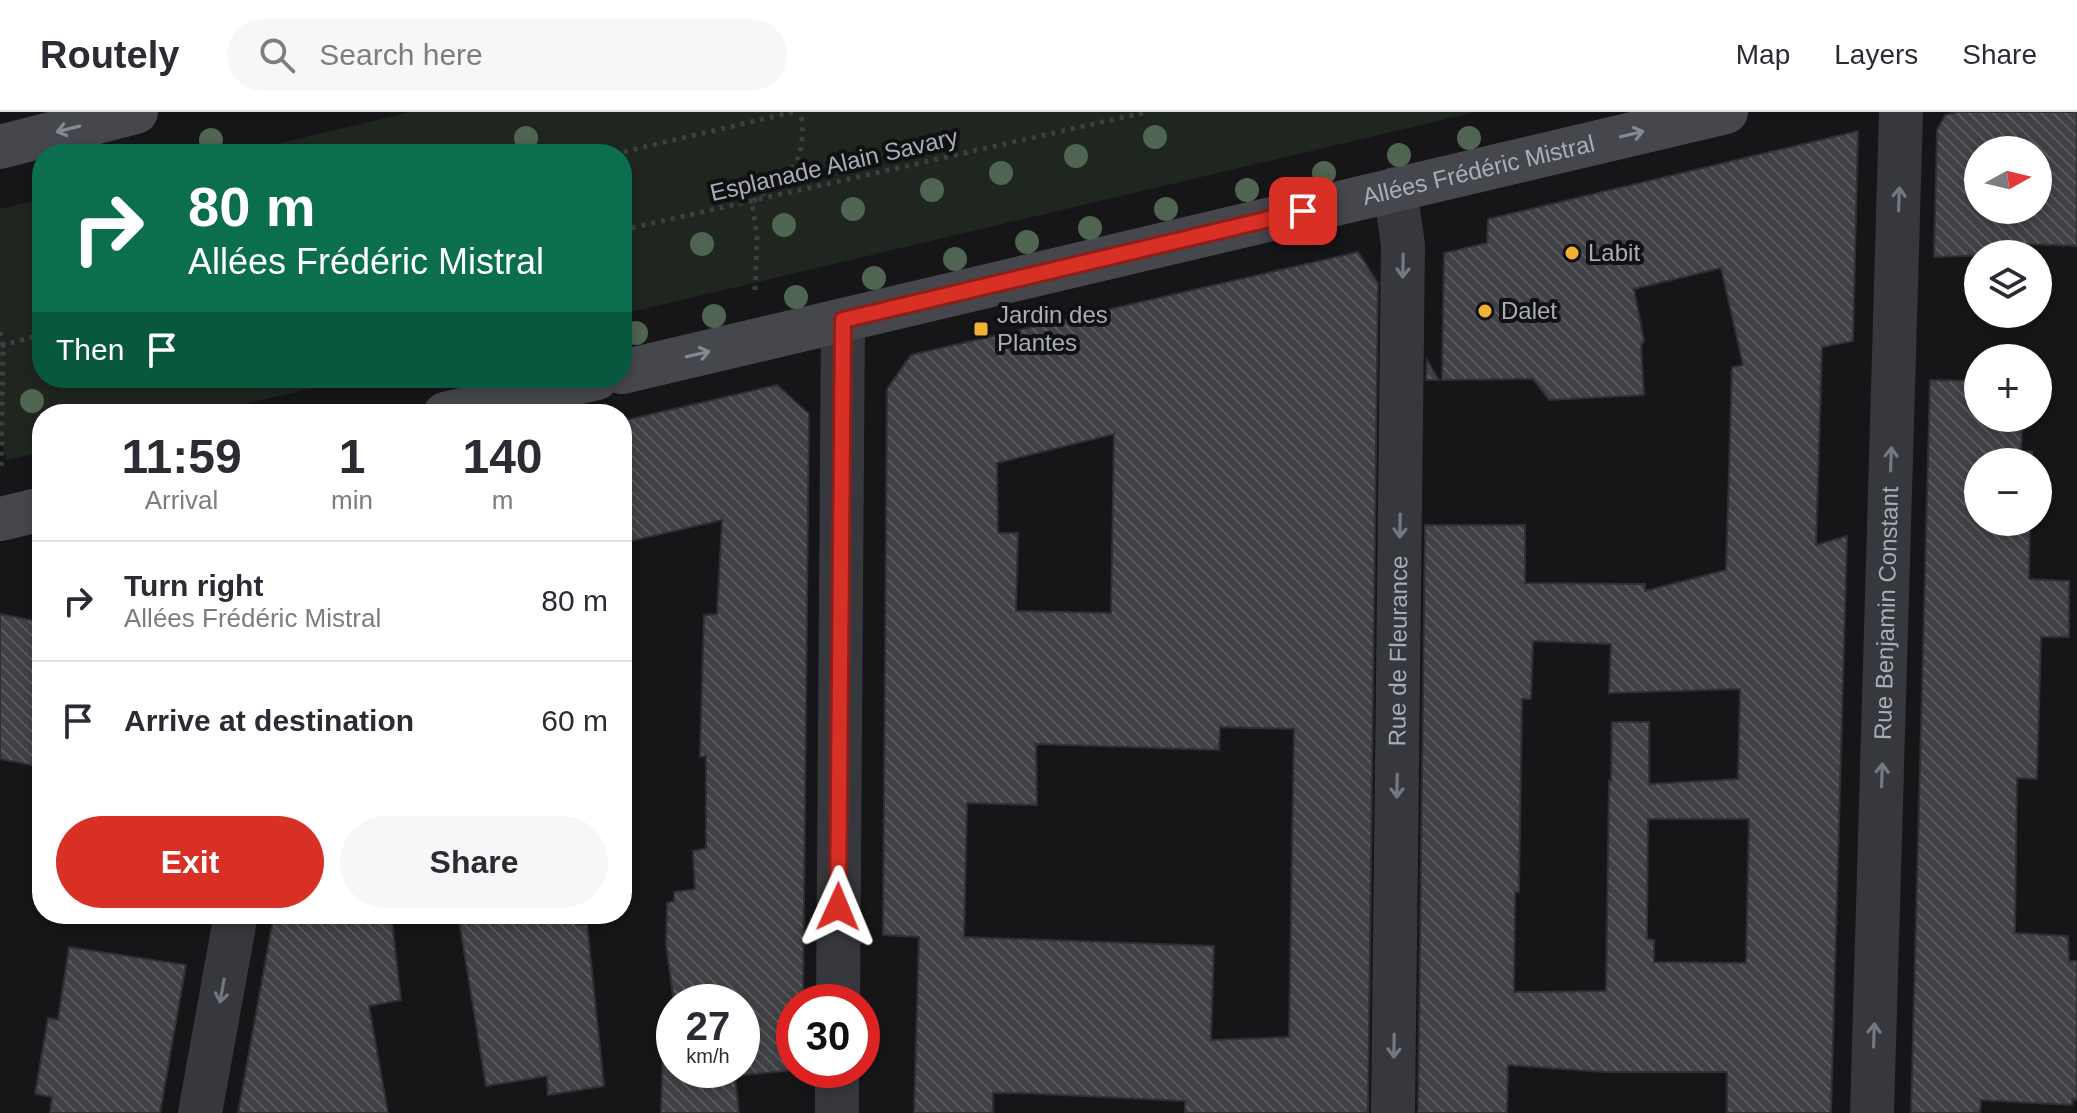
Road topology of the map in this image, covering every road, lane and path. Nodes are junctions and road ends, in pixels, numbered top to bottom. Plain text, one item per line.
1 (136, 112) edge
2 (793, 112) edge
3 (801, 112) edge
4 (1147, 112) edge
5 (1726, 112) edge
6 (1901, 112) edge
7 (0, 147) edge
8 (632, 150) edge
9 (1395, 189) junction
10 (752, 202) junction
11 (632, 228) edge
12 (755, 296) dead end
13 (843, 320) junction
14 (0, 332) edge
15 (32, 337) edge
16 (1, 345) edge
17 (632, 370) edge
18 (555, 388) edge
19 (487, 404) edge
20 (0, 485) edge
21 (32, 511) edge
22 (0, 519) edge
23 (234, 924) edge
24 (838, 984) edge
25 (837, 1088) edge
26 (200, 1113) edge
27 (837, 1113) edge
28 (1393, 1113) edge
29 (1872, 1113) edge

1 -> 7 main road
2 - 8 path
3 - 10 path
4 - 10 path, Esplanade Alain Savary
9 -> 5 main road, Allées Frédéric Mistral
29 -> 6 street, Rue Benjamin Constant
9 - 13 main road, Allées Frédéric Mistral
9 -> 28 street, Rue de Fleurance
10 - 11 path, Esplanade Alain Savary
10 - 12 path
17 -> 13 main road, Allées Frédéric Mistral
13 - 24 street
14 - 16 path
15 - 16 path
16 - 20 path
18 - 19 main road
21 - 22 main road
23 -> 26 street
25 - 27 street

